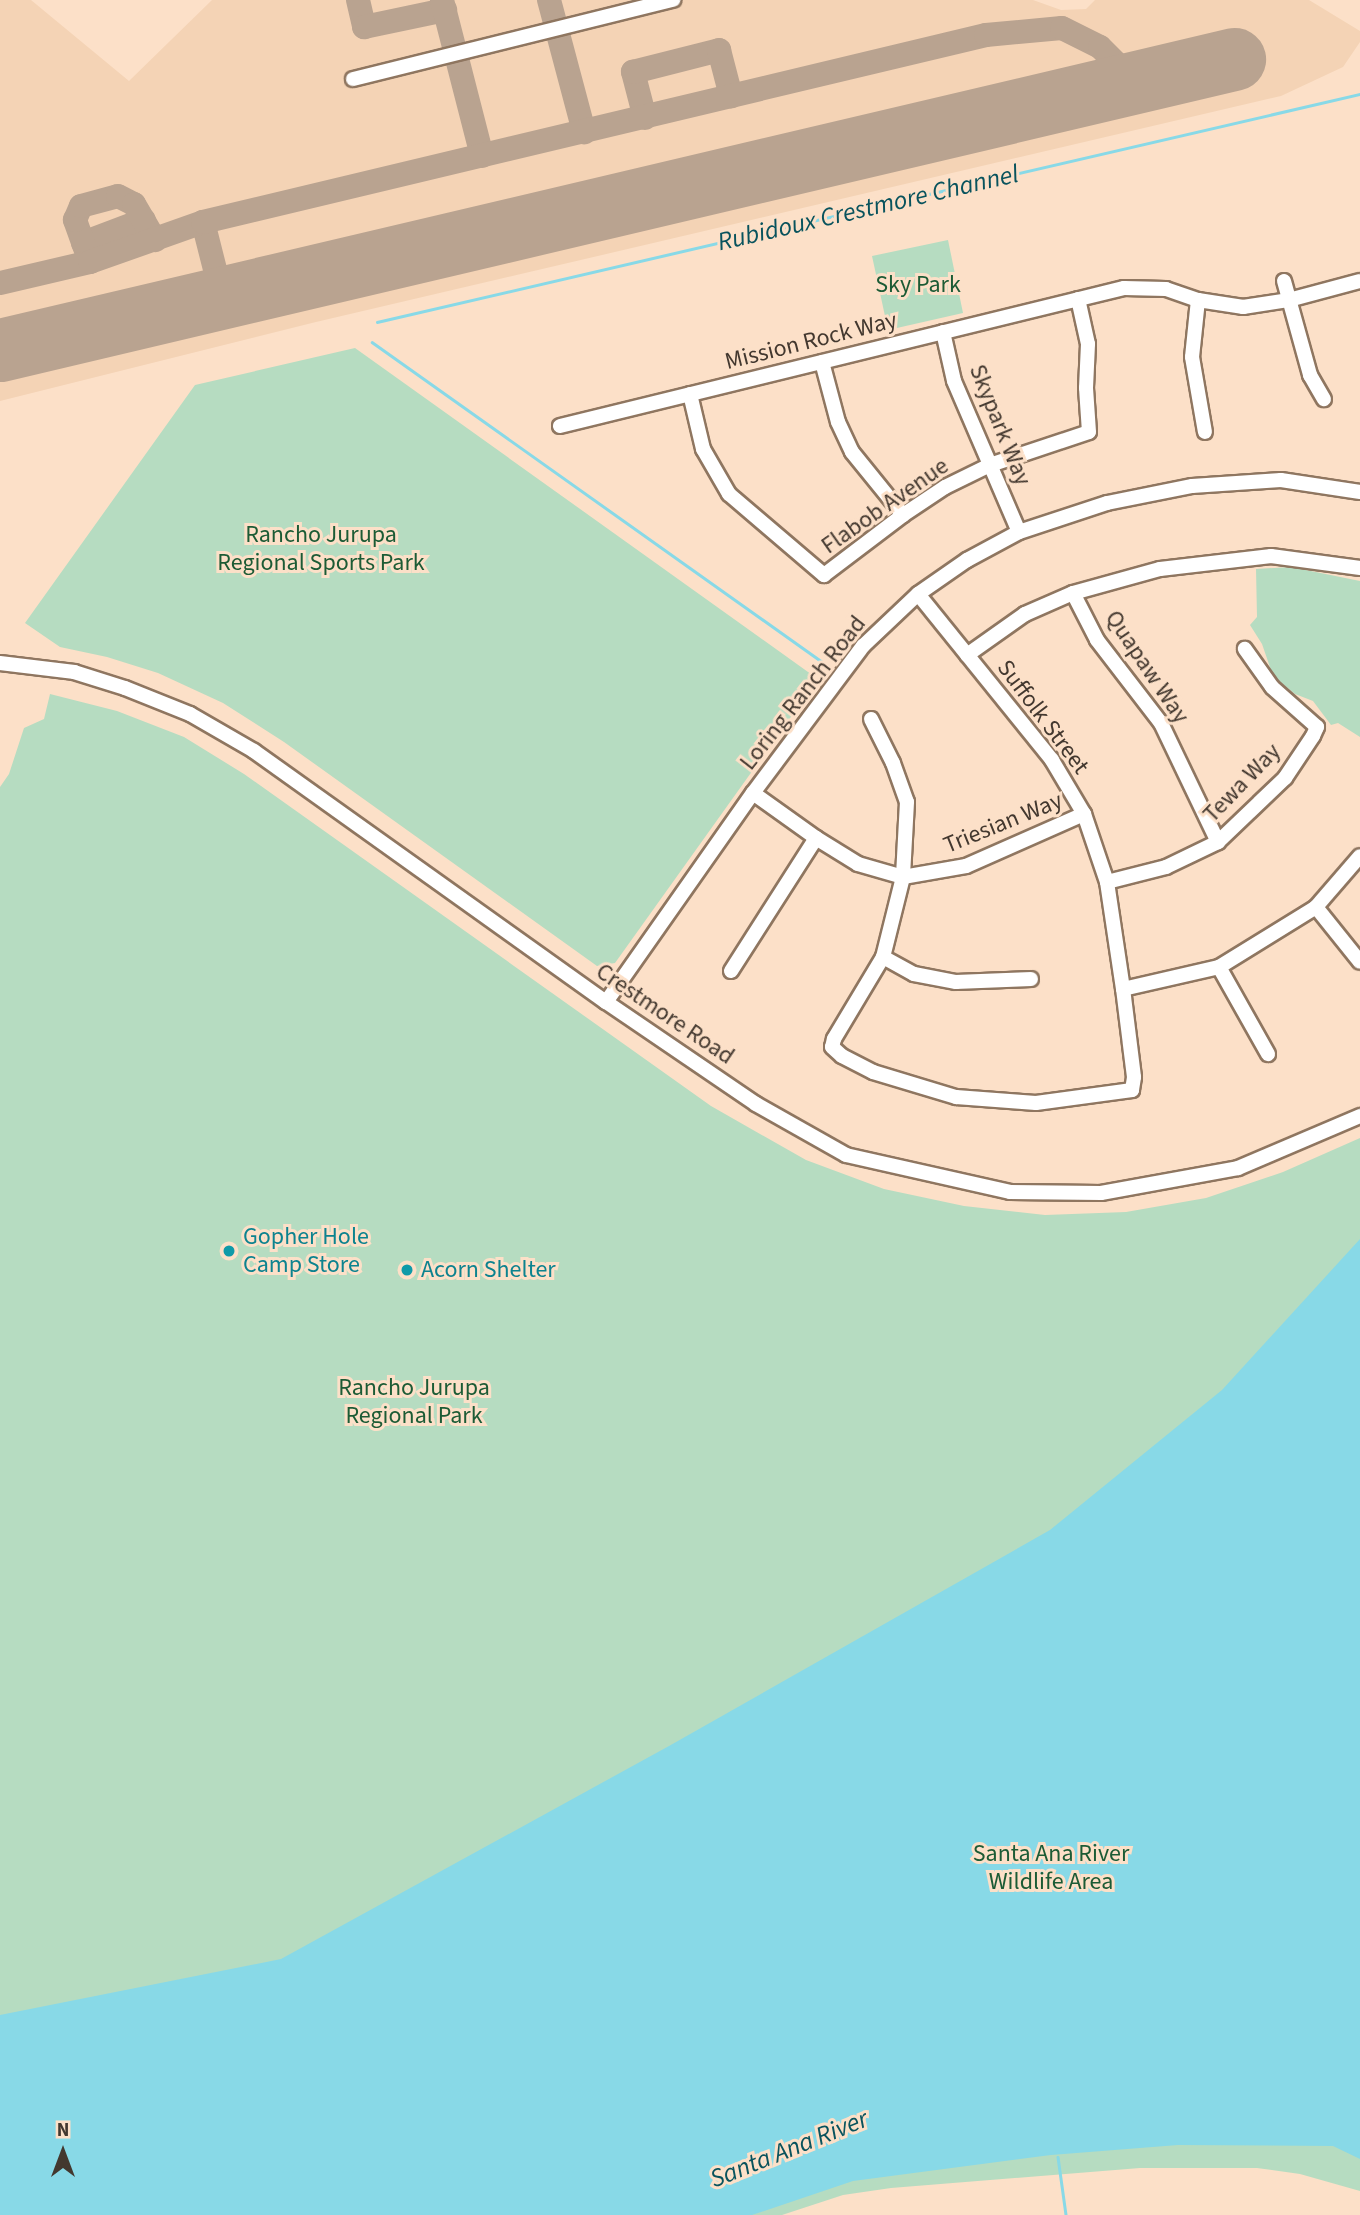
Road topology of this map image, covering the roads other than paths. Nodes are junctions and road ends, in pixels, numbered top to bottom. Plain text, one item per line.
1 (625, 0) edge
2 (673, 0) edge
3 (614, 15) junction
4 (353, 79) dead end
5 (1284, 281) dead end
6 (1360, 281) edge
7 (1078, 299) junction
8 (1198, 300) junction
9 (1289, 300) junction
10 (943, 332) junction
11 (822, 362) junction
12 (691, 394) junction
13 (1324, 399) dead end
14 (560, 426) dead end
15 (1205, 432) dead end
16 (990, 465) junction
17 (1360, 492) edge
18 (903, 514) junction
19 (1019, 532) junction
20 (1360, 568) edge
21 (1073, 593) junction
22 (918, 594) junction
23 (1245, 649) dead end
24 (967, 654) junction
25 (0, 663) edge
26 (871, 719) dead end
27 (754, 793) junction
28 (1084, 814) junction
29 (816, 838) junction
30 (1218, 842) junction
31 (1360, 856) edge
32 (904, 877) junction
33 (1107, 881) junction
34 (1316, 907) junction
35 (883, 957) junction
36 (1360, 962) edge
37 (1219, 967) junction
38 (731, 971) dead end
39 (1031, 979) dead end
40 (1123, 989) junction
41 (606, 1002) junction
42 (1268, 1054) dead end
43 (1360, 1116) edge

1 - 3 street
2 - 3 street
3 - 4 street
5 - 9 street
6 - 9 street, Mission Rock Way
7 - 8 street, Mission Rock Way
7 - 10 street, Mission Rock Way
7 - 16 street, Flabob Avenue
8 - 9 street, Mission Rock Way
8 - 15 street
9 - 13 street
10 - 11 street, Mission Rock Way
10 - 16 street, Skypark Way
11 - 12 street, Mission Rock Way
11 - 18 street
12 - 14 street, Mission Rock Way
12 - 18 street, Flabob Avenue
16 - 18 street, Flabob Avenue
16 - 19 street, Skypark Way
17 - 19 street, Loring Ranch Road
19 - 22 street, Loring Ranch Road
20 - 21 street
21 - 24 street
21 - 30 street, Quapaw Way
22 - 24 street, Suffolk Street
22 - 27 street, Loring Ranch Road
23 - 30 street, Tewa Way
24 - 28 street, Suffolk Street
25 - 41 street, Crestmore Road
26 - 32 street
27 - 29 street, Triesian Way
27 - 41 street, Loring Ranch Road
28 - 32 street, Triesian Way
28 - 33 street, Suffolk Street
29 - 32 street, Triesian Way
29 - 38 street
30 - 33 street, Tewa Way
31 - 34 street
32 - 35 street
33 - 40 street, Suffolk Street
34 - 36 street
34 - 37 street
35 - 39 street
35 - 40 street, Suffolk Street
37 - 40 street
37 - 42 street
41 - 43 street, Crestmore Road

